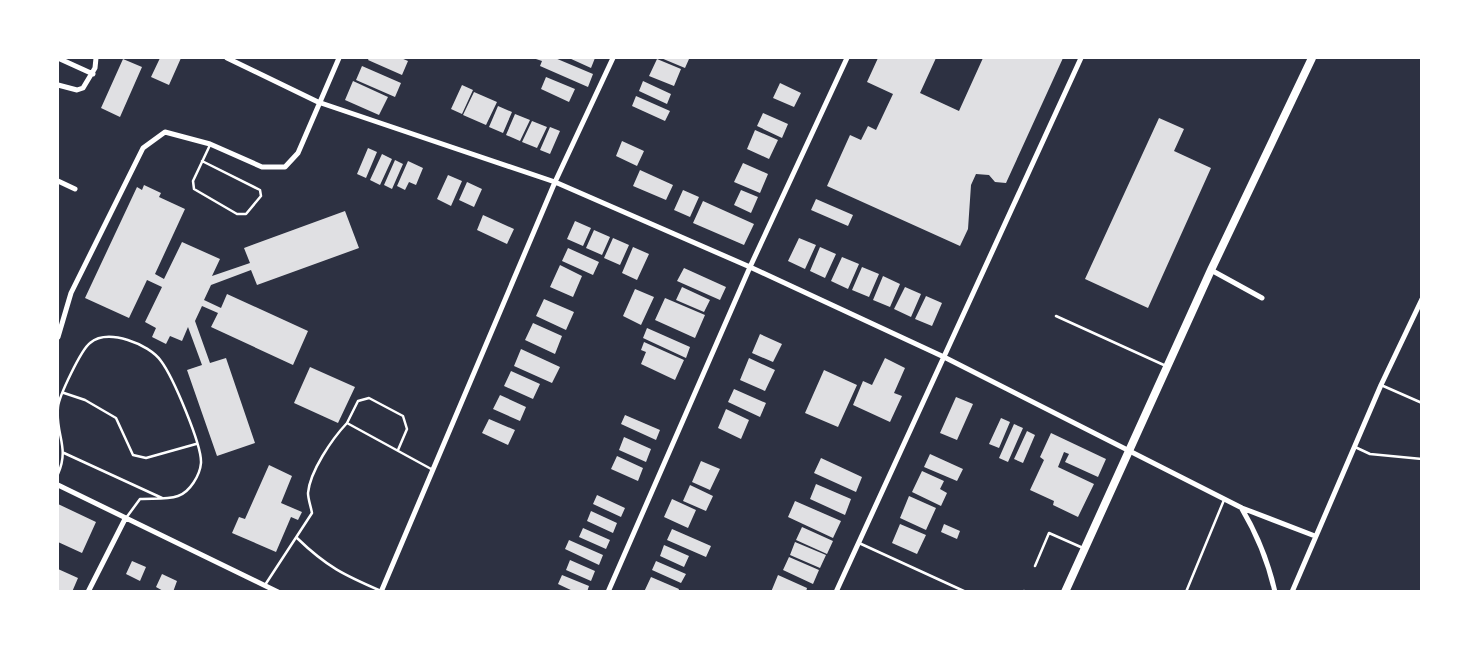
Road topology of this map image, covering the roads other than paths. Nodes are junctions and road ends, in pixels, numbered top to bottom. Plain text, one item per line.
1 (96, 58) edge
2 (227, 58) edge
3 (339, 58) edge
4 (614, 58) edge
5 (847, 58) edge
6 (1081, 58) edge
7 (1312, 58) edge
8 (59, 60) edge
9 (92, 74) junction
10 (58, 85) edge
11 (318, 102) junction
12 (210, 144) junction
13 (202, 160) junction
14 (58, 181) edge
15 (556, 182) junction
16 (75, 189) dead end
17 (750, 267) junction
18 (1210, 270) junction
19 (1262, 298) dead end
20 (1422, 300) edge
21 (1056, 316) dead end
22 (58, 337) edge
23 (944, 357) junction
24 (1168, 366) junction
25 (1381, 385) junction
26 (64, 393) junction
27 (1422, 403) edge
28 (347, 423) junction
29 (196, 444) junction
30 (1354, 447) junction
31 (398, 450) junction
32 (1130, 450) junction
33 (64, 453) junction
34 (1422, 459) edge
35 (433, 470) junction
36 (58, 474) edge
37 (58, 485) edge
38 (163, 498) junction
39 (1224, 498) junction
40 (1242, 508) junction
41 (125, 519) junction
42 (1315, 536) junction
43 (297, 538) junction
44 (858, 542) junction
45 (1085, 549) junction
46 (1035, 566) dead end
47 (266, 585) junction
48 (381, 591) edge
49 (88, 592) edge
50 (278, 592) edge
51 (608, 592) edge
52 (836, 592) edge
53 (966, 592) edge
54 (1065, 592) edge
55 (1186, 592) edge
56 (1275, 592) edge
57 (1292, 592) edge

1 - 9 street
2 - 11 street
3 - 11 street
4 - 15 street
5 - 17 street
6 - 23 street
7 - 18 main road
8 - 9 street
9 - 10 street
11 - 12 street
11 - 15 street
12 - 13 lane
12 - 22 street
13 - 13 lane
14 - 16 street
15 - 17 street
15 - 35 street
17 - 23 street
17 - 51 street
18 - 19 street
18 - 24 main road
20 - 25 street
21 - 24 lane
23 - 32 street
23 - 44 street
24 - 32 main road
25 - 27 lane
25 - 30 street
26 - 29 lane
26 - 29 lane
26 - 33 lane
28 - 31 lane
28 - 31 lane
28 - 43 lane
29 - 38 lane
30 - 34 lane
30 - 42 street
31 - 35 lane
32 - 39 street
32 - 45 main road
33 - 36 lane
33 - 38 lane
35 - 48 street
37 - 41 street
38 - 41 lane
39 - 40 street
39 - 55 lane
40 - 42 street
40 - 56 street
41 - 47 street
41 - 49 street
42 - 57 street
43 - 47 lane
43 - 48 lane
44 - 52 street
44 - 53 lane
45 - 46 lane
45 - 54 main road
47 - 50 street

